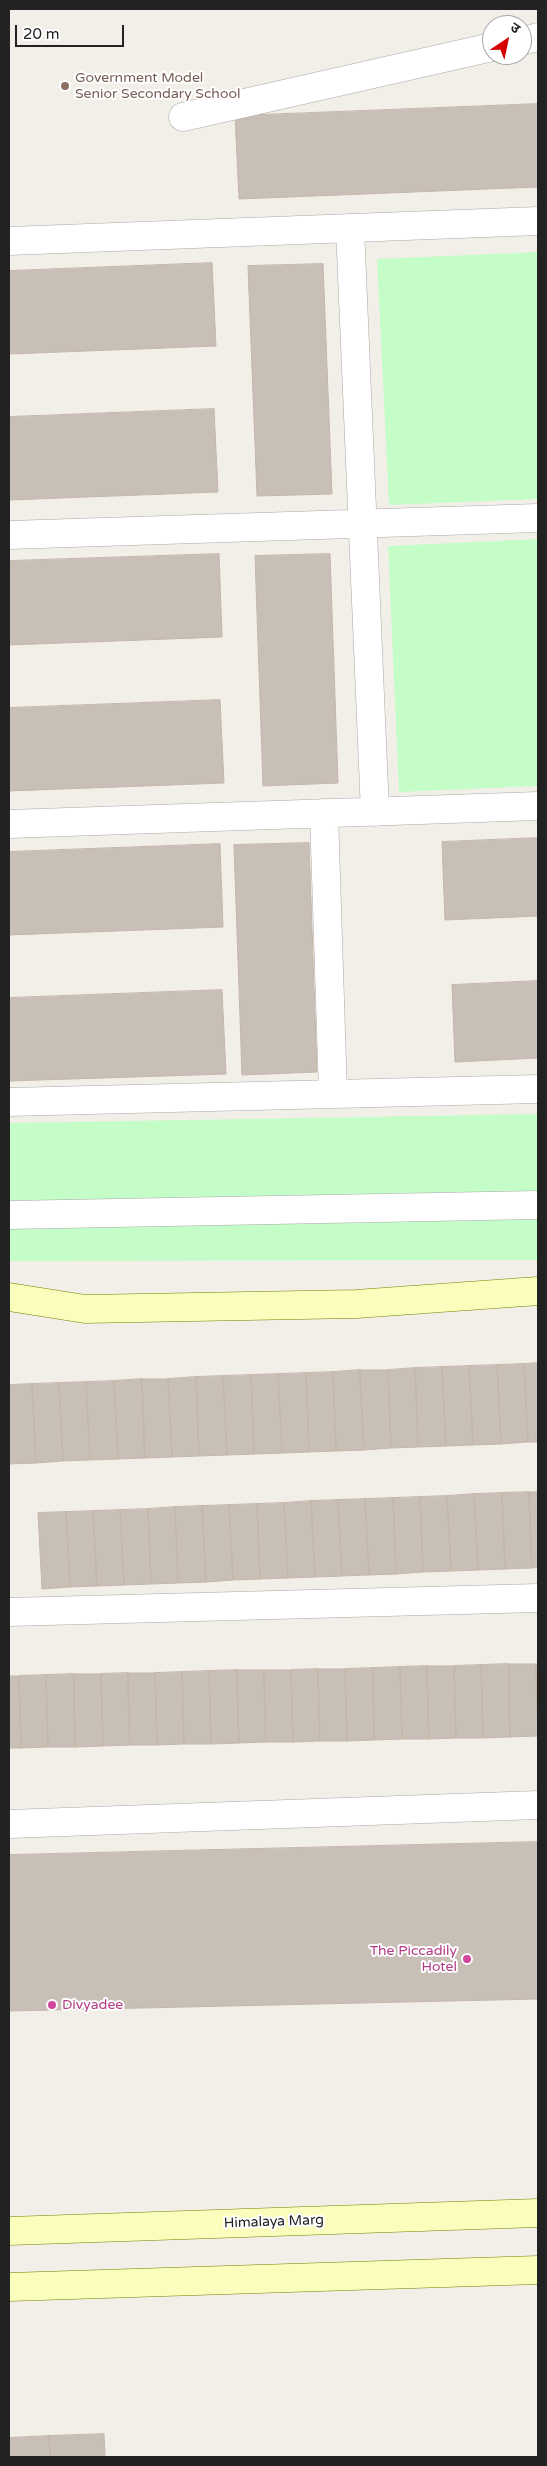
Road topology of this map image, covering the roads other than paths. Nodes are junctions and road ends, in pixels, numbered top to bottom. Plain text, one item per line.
1 (482, 49) edge
2 (183, 117) dead end
3 (538, 221) edge
4 (350, 228) junction
5 (9, 241) edge
6 (538, 518) edge
7 (363, 523) junction
8 (9, 535) edge
9 (538, 806) edge
10 (375, 812) junction
11 (324, 813) junction
12 (9, 824) edge
13 (538, 1089) edge
14 (333, 1094) junction
15 (9, 1102) edge
16 (538, 1205) edge
17 (9, 1215) edge
18 (538, 1291) edge
19 (9, 1297) edge
20 (538, 1598) edge
21 (9, 1612) edge
22 (538, 1805) edge
23 (9, 1824) edge
24 (538, 2213) edge
25 (9, 2231) edge
26 (538, 2270) edge
27 (9, 2287) edge

1 - 2 street
3 - 4 street
4 - 5 street
4 - 7 street
6 - 7 street
7 - 8 street
7 - 10 street
9 - 10 street
10 - 11 street
11 - 12 street
11 - 14 street
13 - 14 street
14 - 15 street
16 - 17 street
18 - 19 main road
20 - 21 street
22 - 23 street
24 - 25 main road, Himalaya Marg
26 - 27 main road

